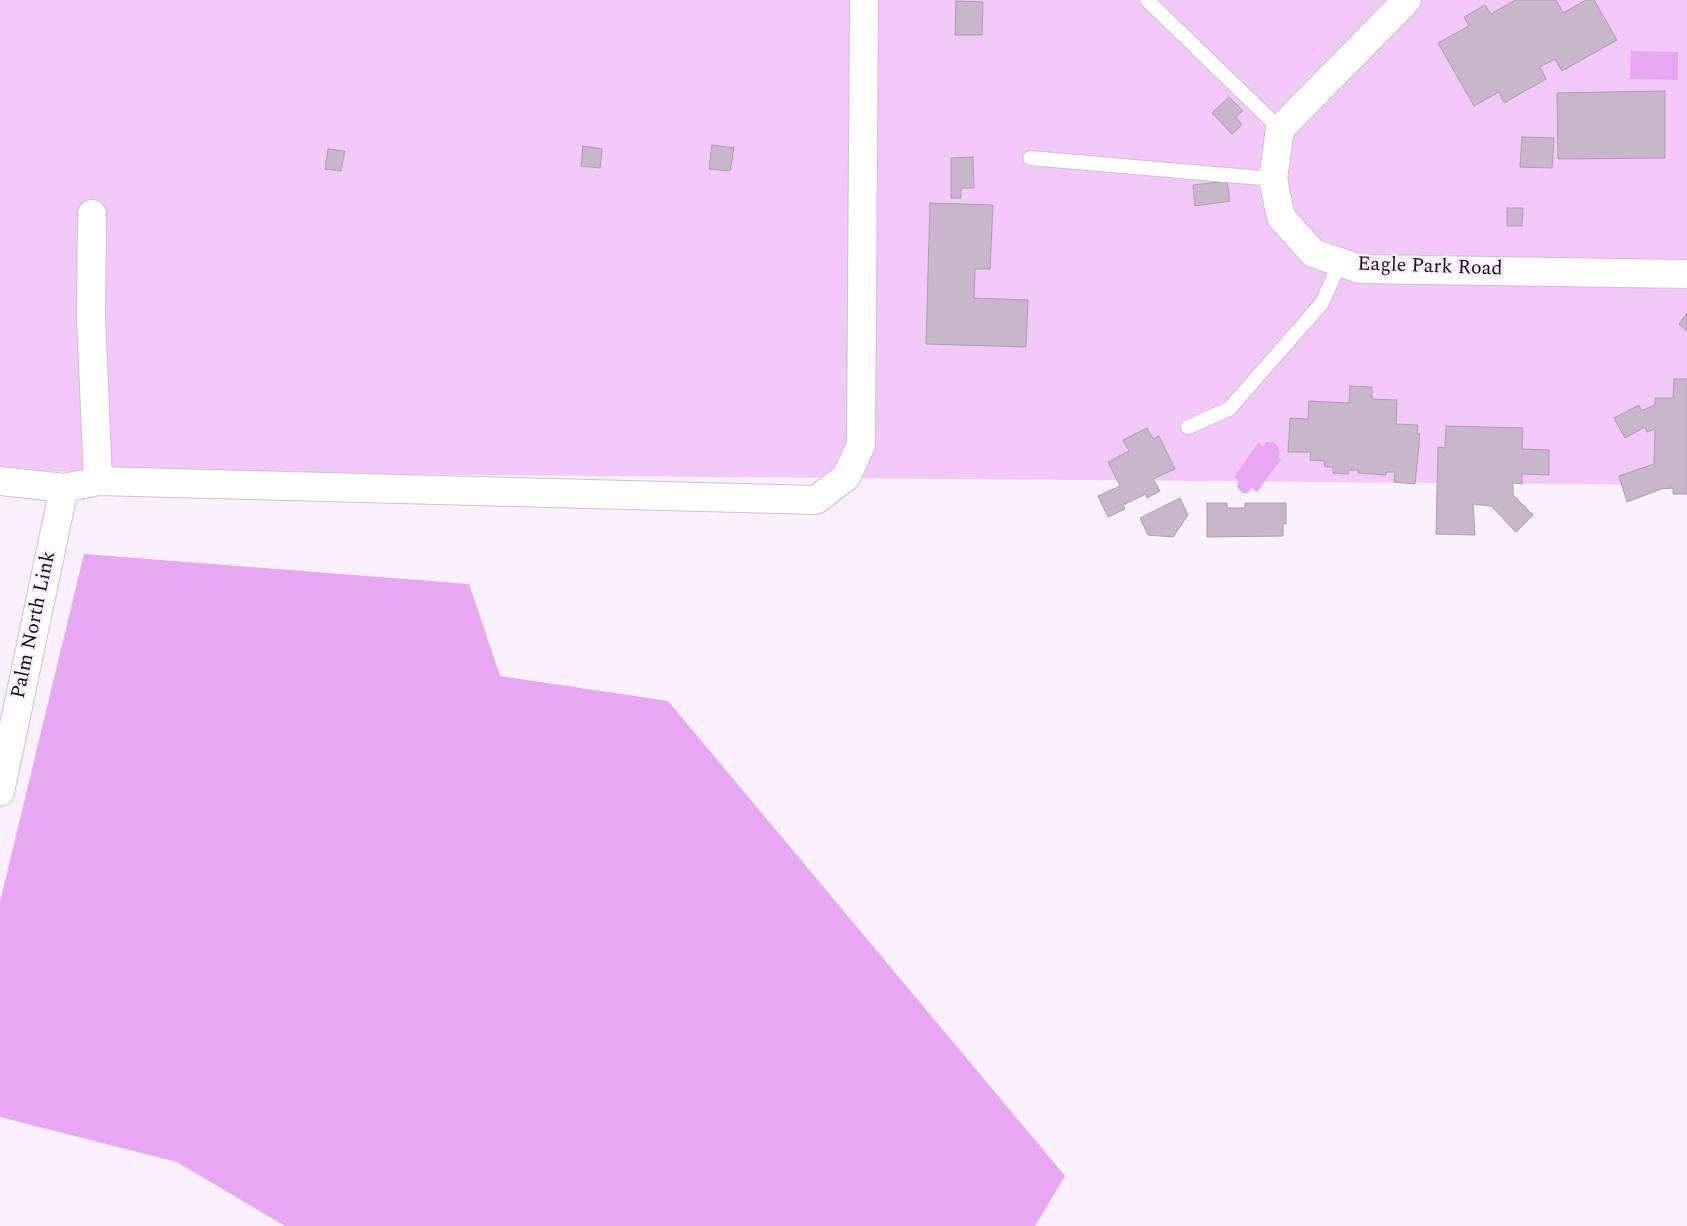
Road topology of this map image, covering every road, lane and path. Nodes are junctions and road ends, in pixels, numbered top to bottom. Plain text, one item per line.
1 (864, 0) edge
2 (1148, 0) edge
3 (1407, 0) edge
4 (1280, 129) junction
5 (1030, 158) dead end
6 (1273, 179) junction
7 (92, 214) dead end
8 (1340, 262) junction
9 (1687, 274) edge
10 (1188, 427) dead end
11 (0, 481) edge
12 (98, 481) junction
13 (64, 488) junction
14 (0, 792) edge

1 - 12 street
2 - 4 lane
3 - 4 street
4 - 6 street, Eagle Park Road
5 - 6 lane
6 - 8 street, Eagle Park Road
7 - 12 street
8 - 9 street, Eagle Park Road
8 - 10 lane
11 - 13 street
12 - 13 street
13 - 14 street, Palm North Link

